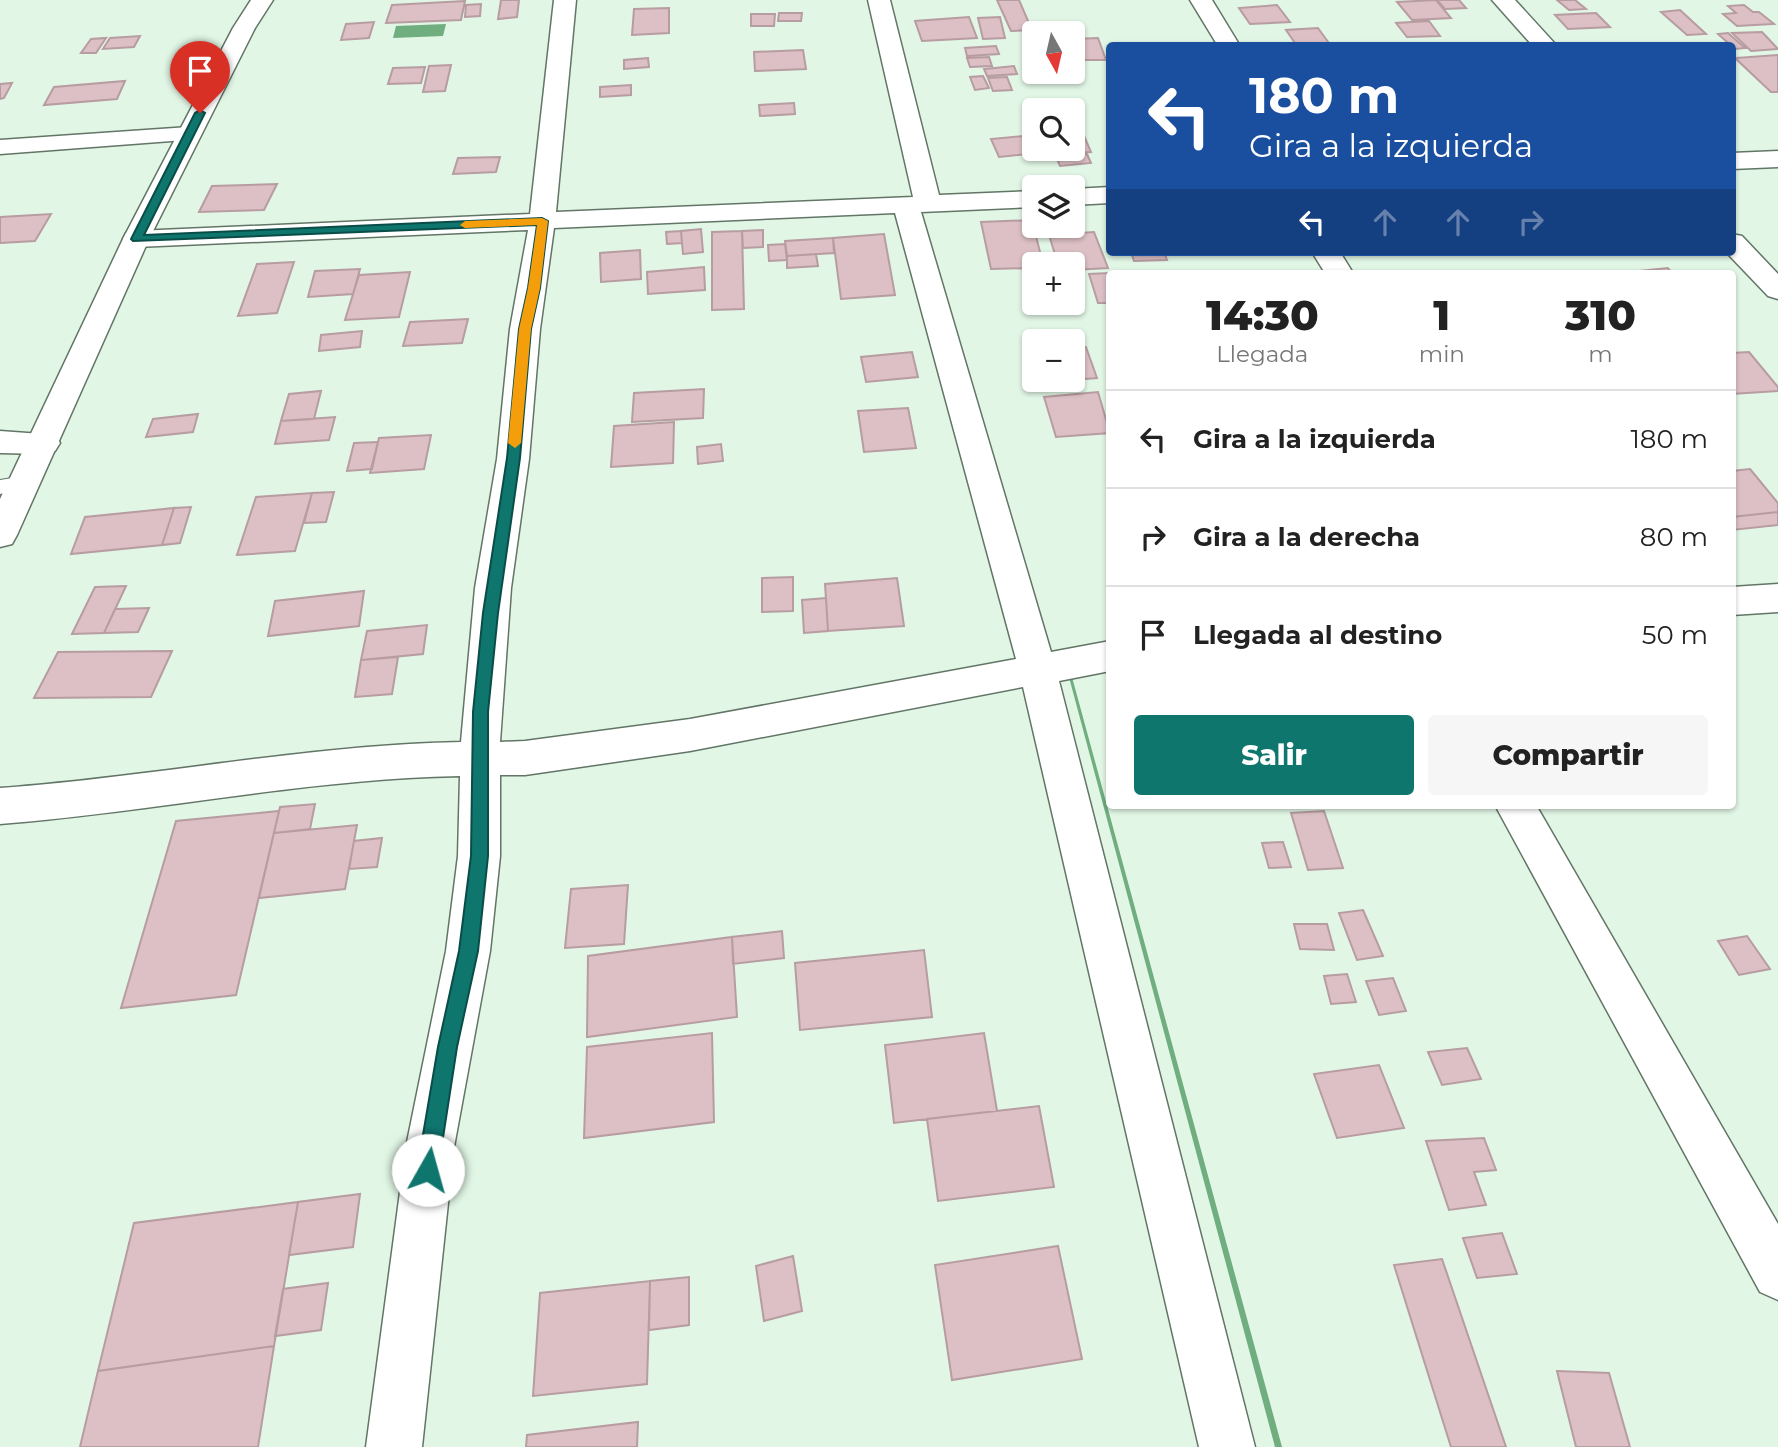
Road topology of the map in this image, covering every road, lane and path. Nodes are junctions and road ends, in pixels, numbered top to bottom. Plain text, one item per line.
1 (262, 0) edge
2 (565, 0) edge
3 (879, 0) edge
4 (1201, 0) edge
5 (1503, 0) edge
6 (1227, 42) edge
7 (1542, 42) edge
8 (190, 134) junction
9 (0, 147) edge
10 (1778, 159) edge
11 (1736, 162) edge
12 (1106, 195) edge
13 (1085, 196) edge
14 (1022, 200) edge
15 (917, 204) junction
16 (542, 221) junction
17 (136, 239) junction
18 (1736, 246) edge
19 (1778, 290) edge
20 (0, 442) edge
21 (44, 443) junction
22 (12, 485) edge
23 (0, 535) edge
24 (1778, 598) edge
25 (1736, 601) edge
26 (1106, 657) edge
27 (1037, 669) junction
28 (480, 759) junction
29 (0, 806) edge
30 (1516, 809) edge
31 (1778, 1274) edge
32 (394, 1447) edge
33 (1227, 1447) edge

1 - 8 street
2 - 16 street
3 - 15 street
4 - 6 street
5 - 7 street
8 - 9 street
8 - 17 street
10 - 11 street
12 - 13 street
14 - 15 street
15 - 16 street
15 - 27 street
16 - 17 street
16 - 28 street
17 - 21 street
18 - 19 street
20 - 21 street
21 - 22 street
22 - 23 street
24 - 25 street
26 - 27 street
27 - 28 street
27 - 33 street
28 - 29 street
28 - 32 street
30 - 31 street

